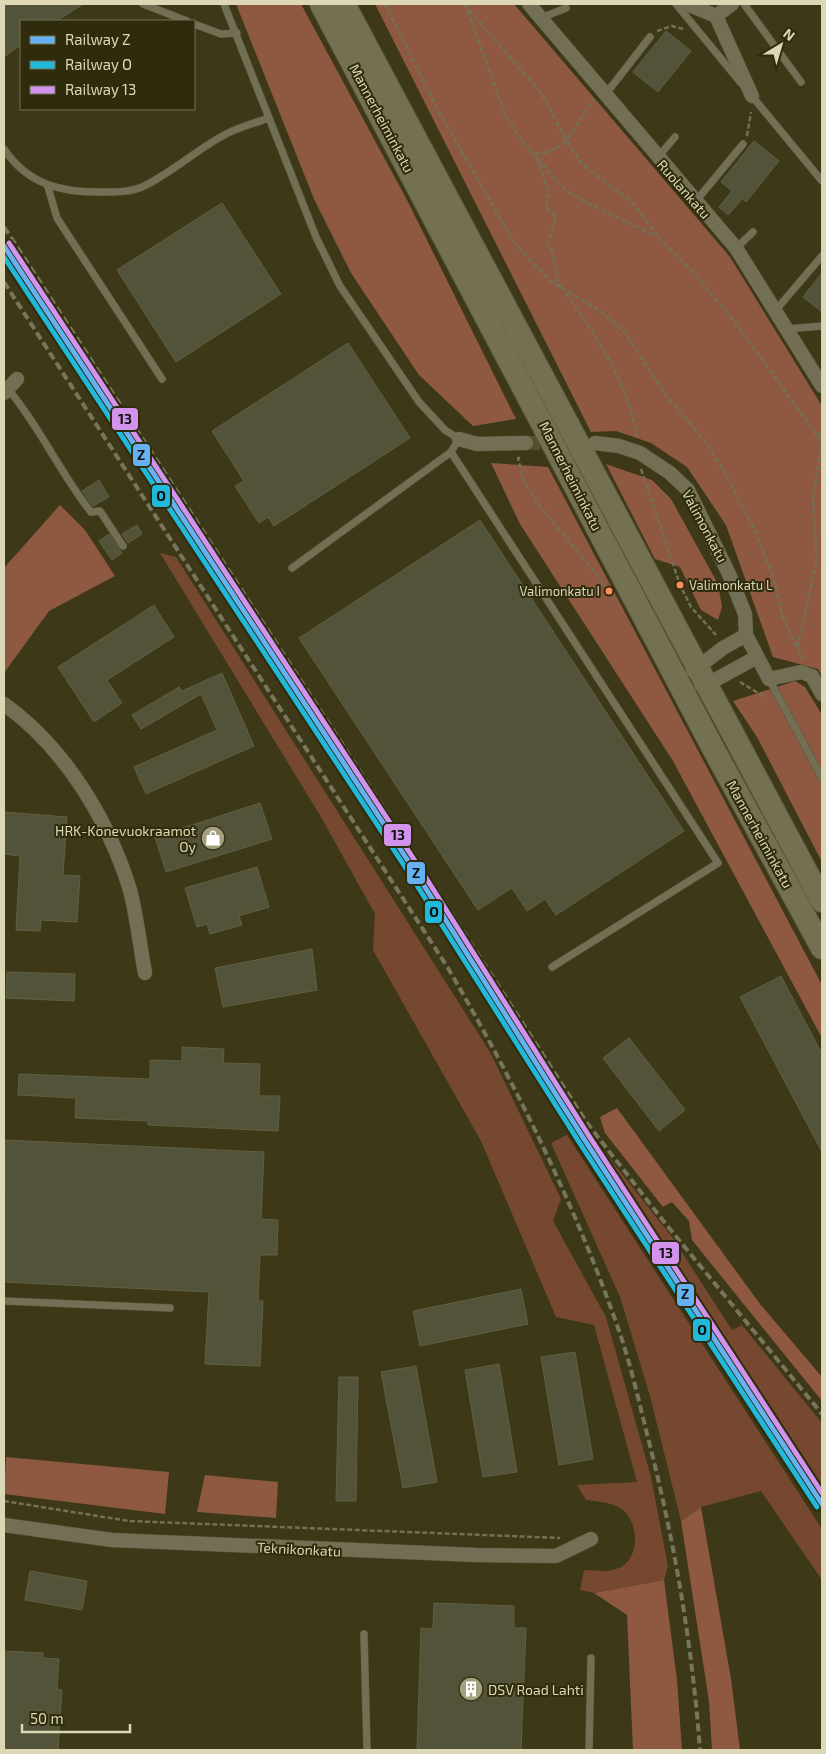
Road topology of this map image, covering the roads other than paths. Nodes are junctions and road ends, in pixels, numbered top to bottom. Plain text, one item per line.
1 (143, 4) edge
2 (224, 4) edge
3 (321, 4) edge
4 (344, 4) edge
5 (529, 4) edge
6 (676, 4) edge
7 (687, 4) edge
8 (732, 4) edge
9 (744, 4) edge
10 (566, 8) dead end
11 (716, 16) junction
12 (540, 18) junction
13 (184, 20) edge
14 (195, 24) edge
15 (237, 33) junction
16 (650, 37) road end
17 (801, 82) dead end
18 (603, 93) junction
19 (752, 96) junction
20 (270, 118) junction
21 (675, 137) dead end
22 (743, 144) road end
23 (4, 149) edge
24 (658, 158) junction
25 (822, 181) edge
26 (48, 187) junction
27 (695, 202) junction
28 (753, 232) dead end
29 (736, 248) junction
30 (822, 256) edge
31 (775, 311) junction
32 (822, 326) edge
33 (786, 329) junction
34 (162, 378) dead end
35 (822, 386) edge
36 (10, 387) edge
37 (459, 439) junction
38 (526, 443) tunnel mouth
39 (595, 443) dead end
40 (451, 452) junction
41 (123, 546) dead end
42 (292, 568) dead end
43 (746, 635) junction
44 (757, 657) junction
45 (702, 676) junction
46 (769, 679) junction
47 (680, 687) junction
48 (822, 694) edge
49 (4, 704) edge
50 (822, 778) edge
51 (822, 901) edge
52 (822, 948) edge
53 (552, 967) dead end
54 (145, 973) dead end
55 (4, 1301) edge
56 (170, 1308) dead end
57 (4, 1525) edge
58 (591, 1539) dead end
59 (364, 1634) dead end
60 (591, 1658) dead end
61 (367, 1750) edge
62 (589, 1750) edge

1 - 13 lane
2 - 15 lane
3 - 47 main road, Mannerheiminkatu
4 - 45 main road, Mannerheiminkatu
5 - 12 street, Ruolankatu
6 - 19 lane
7 - 11 street
8 - 11 street
9 - 17 lane
10 - 12 lane
11 - 19 street
12 - 18 street, Ruolankatu
14 - 15 lane
15 - 20 lane
16 - 18 lane
18 - 24 street, Ruolankatu
19 - 25 lane
20 - 26 lane
20 - 37 lane
21 - 24 lane
22 - 27 lane
23 - 26 lane
24 - 27 street, Ruolankatu
26 - 34 lane
27 - 29 street, Ruolankatu
28 - 29 lane
29 - 31 street, Ruolankatu
30 - 31 lane
31 - 33 street, Ruolankatu
32 - 33 lane
33 - 35 street, Ruolankatu
36 - 41 lane
37 - 38 street
37 - 40 lane
39 - 43 street, Valimonkatu
40 - 42 lane
40 - 53 lane
43 - 44 street, Valimonkatu
43 - 45 street
44 - 45 street
44 - 46 street, Valimonkatu
45 - 47 street
45 - 51 main road, Mannerheiminkatu
46 - 48 street
46 - 50 lane
47 - 52 main road, Mannerheiminkatu
49 - 54 street
55 - 56 lane
57 - 58 street, Teknikonkatu
59 - 61 lane
60 - 62 lane

